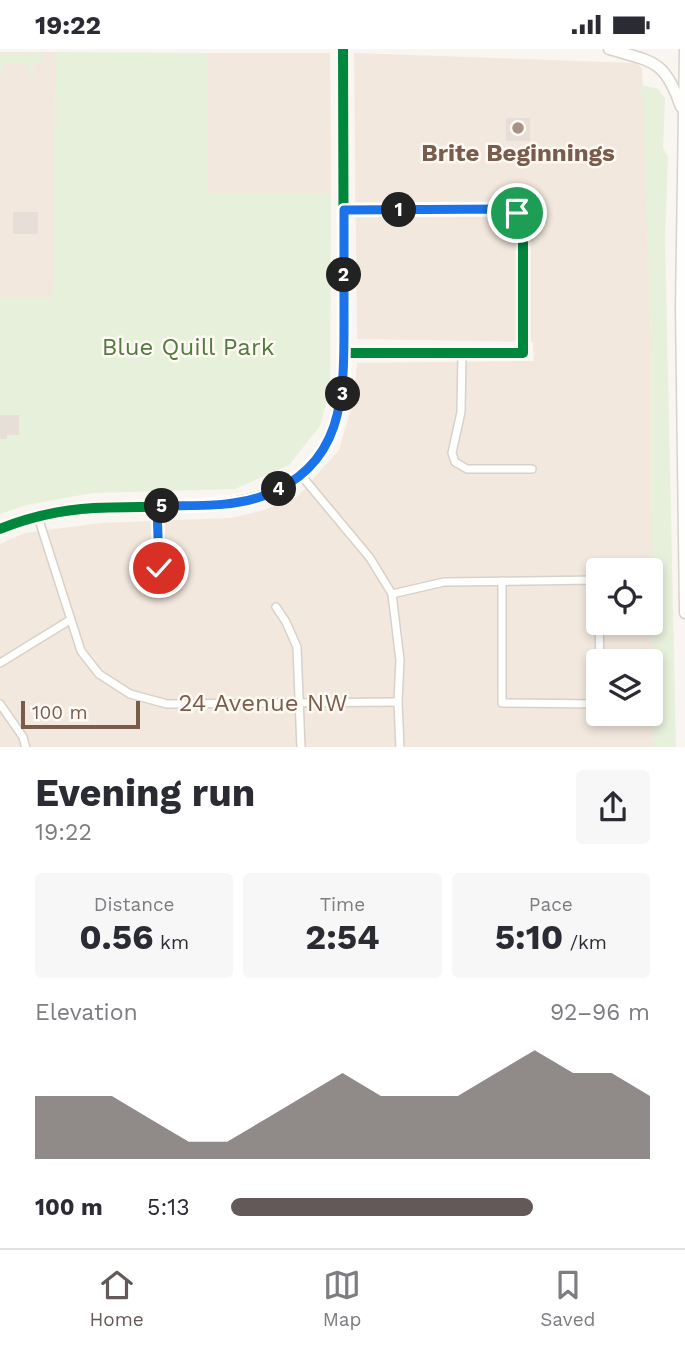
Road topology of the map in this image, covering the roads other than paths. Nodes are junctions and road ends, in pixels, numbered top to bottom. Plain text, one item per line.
1 (343, 49) edge
2 (608, 49) edge
3 (620, 49) edge
4 (680, 49) edge
5 (685, 50) edge
6 (683, 114) junction
7 (344, 210) junction
8 (344, 353) junction
9 (462, 353) junction
10 (532, 469) dead end
11 (300, 474) junction
12 (157, 506) junction
13 (38, 517) junction
14 (0, 529) edge
15 (586, 580) edge
16 (502, 581) junction
17 (170, 591) dead end
18 (392, 594) junction
19 (276, 607) dead end
20 (685, 613) edge
21 (70, 620) junction
22 (0, 663) edge
23 (398, 702) junction
24 (300, 703) junction
25 (0, 704) edge
26 (586, 704) edge
27 (26, 747) edge
28 (301, 747) edge
29 (400, 747) edge

1 - 7 street
2 - 3 street
2 - 6 main road
4 - 5 street
5 - 6 main road
6 - 20 main road
7 - 8 street
7 - 9 street
8 - 9 street
8 - 11 street
9 - 10 street
11 - 12 street
11 - 18 street
12 - 13 street
12 - 17 street
13 - 14 street
13 - 21 street, 24 Avenue NW
15 - 16 street
16 - 18 street
16 - 26 street
18 - 23 street
19 - 24 street
21 - 22 street
21 - 24 street, 24 Avenue NW
23 - 24 street, 24 Avenue NW
23 - 29 street
24 - 28 street
25 - 27 street

